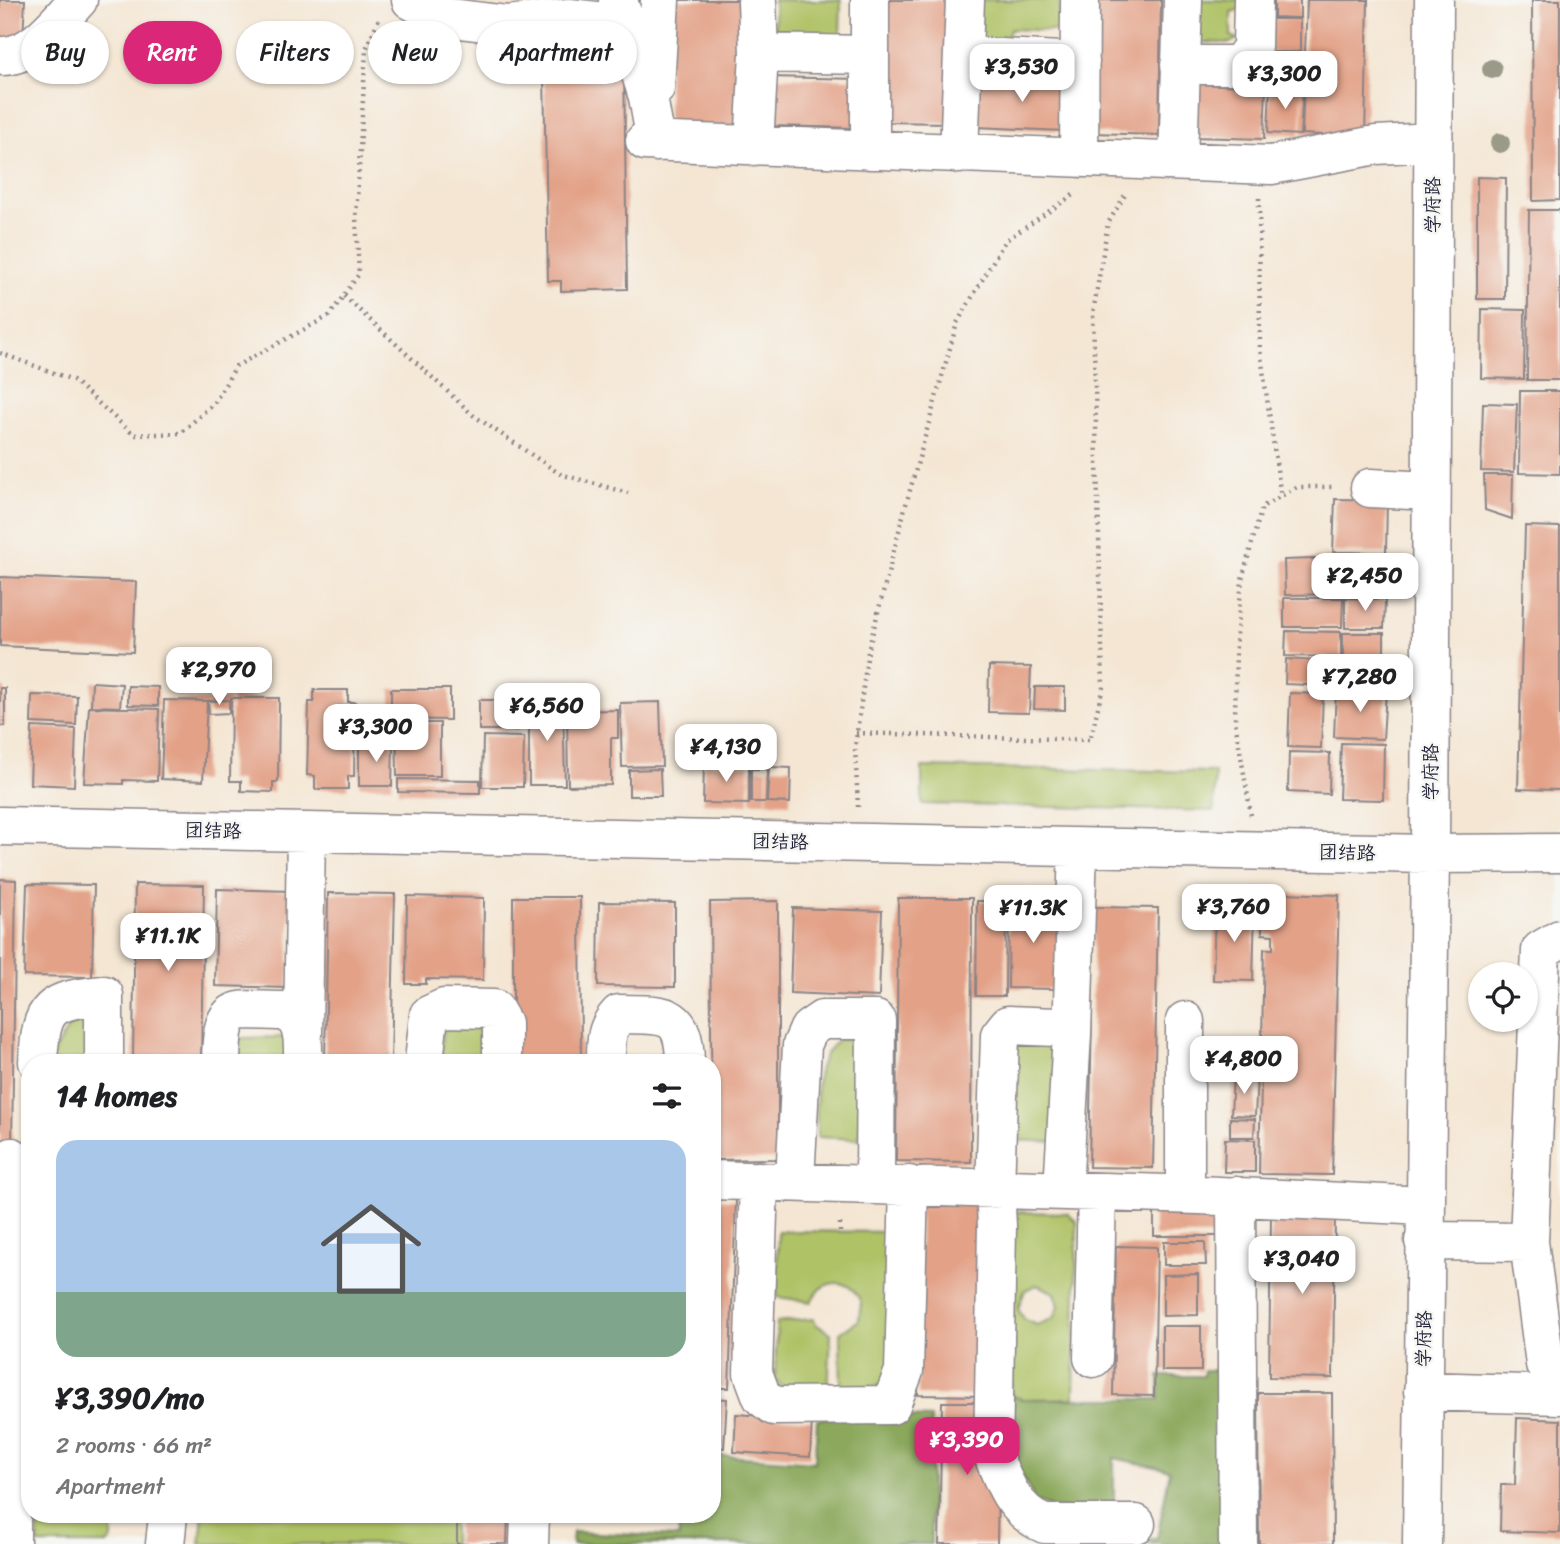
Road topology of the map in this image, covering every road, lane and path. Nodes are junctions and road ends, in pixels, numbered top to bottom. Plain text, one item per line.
1 (78, 0) edge
2 (660, 0) edge
3 (870, 0) edge
4 (965, 0) edge
5 (1080, 0) edge
6 (1183, 0) edge
7 (1253, 0) edge
8 (1434, 0) edge
9 (757, 2) dead end
10 (396, 6) edge
11 (621, 12) edge
12 (759, 53) junction
13 (870, 55) junction
14 (3, 56) dead end
15 (964, 56) junction
16 (1080, 62) junction
17 (1180, 65) junction
18 (650, 130) junction
19 (1433, 142) junction
20 (754, 146) junction
21 (870, 150) junction
22 (959, 154) junction
23 (1162, 161) junction
24 (1259, 164) junction
25 (1078, 175) junction
26 (344, 296) junction
27 (0, 353) edge
28 (1370, 488) joint
29 (1431, 491) junction
30 (628, 493) dead end
31 (1281, 496) junction
32 (856, 733) junction
33 (0, 826) edge
34 (306, 832) junction
35 (860, 843) junction
36 (1078, 848) junction
37 (1256, 851) junction
38 (1560, 853) edge
39 (1430, 854) junction
40 (1560, 939) edge
41 (1185, 1021) dead end
42 (1072, 1034) junction
43 (303, 1049) edge
44 (38, 1054) edge
45 (104, 1054) edge
46 (221, 1054) edge
47 (425, 1054) edge
48 (502, 1054) edge
49 (606, 1054) edge
50 (685, 1054) edge
51 (14, 1157) edge
52 (721, 1180) edge
53 (777, 1181) junction
54 (892, 1184) junction
55 (995, 1189) junction
56 (1080, 1191) junction
57 (1185, 1194) junction
58 (1236, 1196) junction
59 (1546, 1199) edge
60 (1425, 1224) junction
61 (1529, 1241) junction
62 (1548, 1288) edge
63 (1093, 1358) dead end
64 (1560, 1376) edge
65 (1423, 1391) junction
66 (1560, 1395) edge
67 (6, 1500) edge
68 (1017, 1504) junction
69 (530, 1523) edge
70 (1136, 1524) dead end
71 (11, 1544) edge
72 (529, 1544) edge
73 (1017, 1544) edge
74 (1238, 1544) edge
75 (1422, 1544) edge

1 - 14 street
2 - 18 street
3 - 13 street
4 - 15 street
5 - 16 street
6 - 17 street
7 - 17 street
8 - 19 street, 学府路
9 - 12 street
10 - 11 street
10 - 26 path
11 - 18 street
12 - 13 street
12 - 20 street
13 - 21 street
15 - 16 street
15 - 22 street
16 - 25 street
17 - 23 street
18 - 20 street
19 - 24 street
19 - 29 street, 学府路
20 - 21 street
21 - 22 street
22 - 25 street
23 - 24 street
23 - 25 street
23 - 32 path
24 - 31 path
25 - 32 path
26 - 27 path
26 - 30 path
28 - 29 street
28 - 31 path
29 - 39 street, 学府路
31 - 37 path
32 - 35 path
33 - 34 street, 团结路
34 - 35 street, 团结路
34 - 43 street
35 - 36 street, 团结路
36 - 37 street, 团结路
36 - 42 street
37 - 39 street, 团结路
38 - 39 street, 团结路
39 - 60 street, 学府路
40 - 59 street
41 - 57 street
42 - 55 street
42 - 56 street
43 - 46 street
44 - 45 street
47 - 48 street
49 - 50 street
51 - 67 street
52 - 53 street
53 - 54 street
53 - 54 street
53 - 54 street
54 - 55 street
55 - 56 street
55 - 68 street
56 - 57 street
56 - 63 street
57 - 58 street
58 - 60 street
58 - 74 street
59 - 61 street
60 - 61 street
60 - 65 street, 学府路
61 - 62 street
62 - 64 street
65 - 66 street
65 - 75 street, 学府路
67 - 71 street
68 - 70 street
68 - 73 street
69 - 72 street

